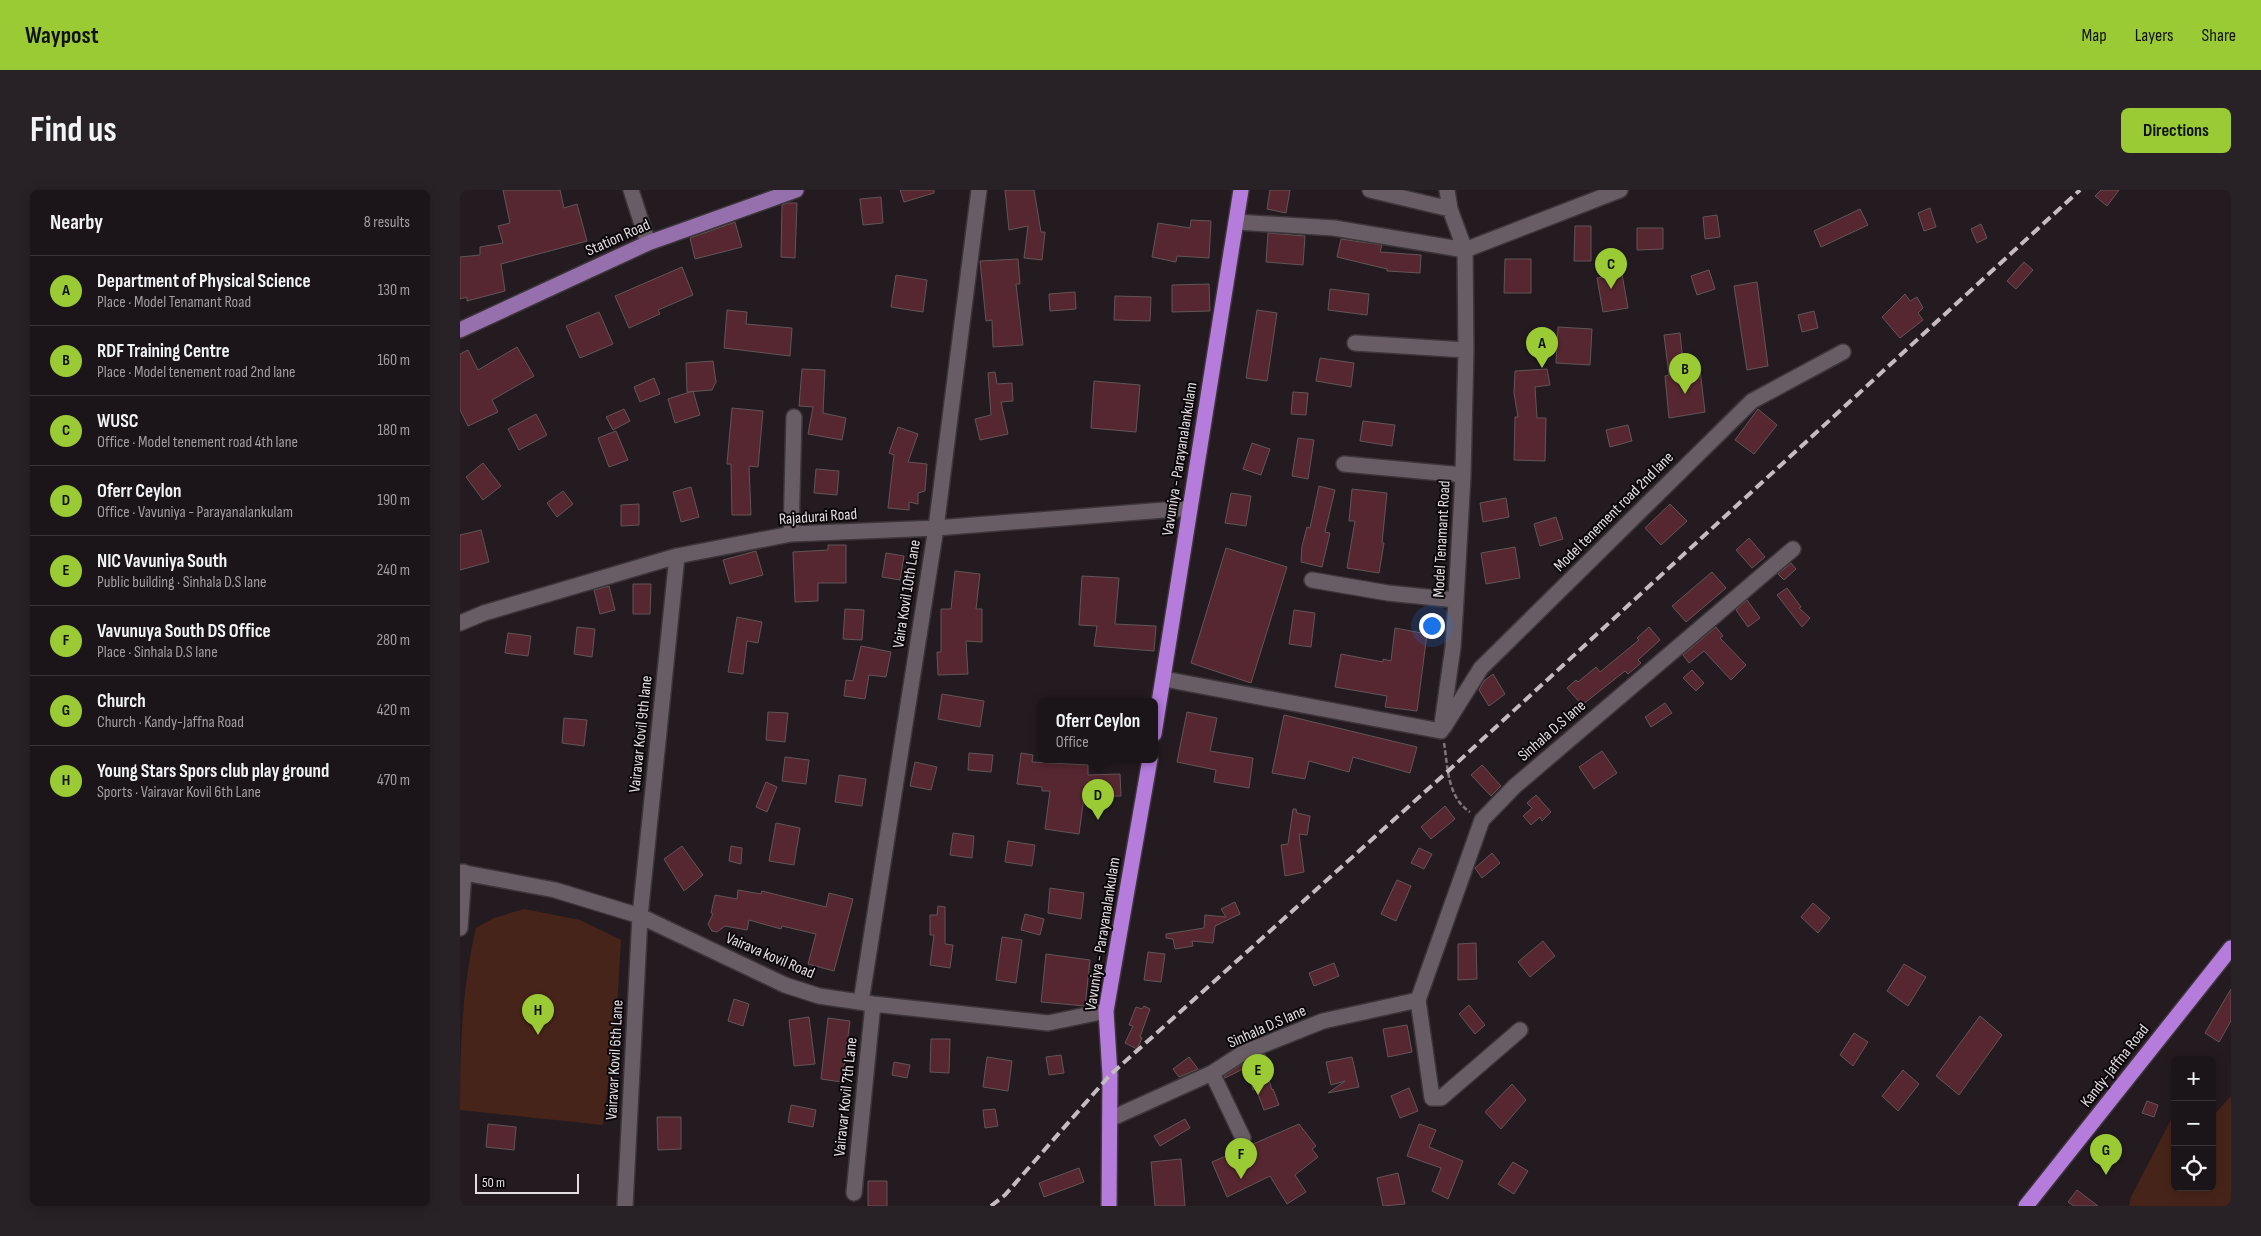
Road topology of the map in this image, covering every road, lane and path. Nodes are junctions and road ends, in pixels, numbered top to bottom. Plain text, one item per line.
1 (632, 190) edge
2 (796, 190) edge
3 (979, 190) edge
4 (1241, 190) edge
5 (1370, 190) edge
6 (1447, 190) edge
7 (1620, 190) edge
8 (1450, 209) junction
9 (1236, 222) junction
10 (648, 243) junction
11 (1465, 250) junction
12 (460, 330) edge
13 (1355, 343) dead end
14 (1466, 350) junction
15 (1843, 352) dead end
16 (794, 417) dead end
17 (1344, 464) dead end
18 (1463, 475) junction
19 (1190, 508) junction
20 (936, 528) junction
21 (791, 534) junction
22 (1793, 549) dead end
23 (677, 556) junction
24 (1312, 580) dead end
25 (1456, 600) junction
26 (460, 622) edge
27 (1164, 679) junction
28 (1158, 712) edge
29 (1441, 731) junction
30 (1149, 763) edge
31 (1482, 820) junction
32 (462, 872) edge
33 (640, 916) junction
34 (460, 928) edge
35 (2231, 948) edge
36 (1418, 1000) junction
37 (867, 1003) junction
38 (1106, 1011) junction
39 (1520, 1030) dead end
40 (1212, 1073) junction
41 (1110, 1119) junction
42 (1243, 1138) dead end
43 (854, 1193) dead end
44 (625, 1206) edge
45 (1109, 1206) edge
46 (2026, 1206) edge

1 - 10 street
2 - 10 main road, Station Road
3 - 20 street, Vaira Kovil 10th Lane
4 - 9 highway, Vavuniya - Parayanalankulam
5 - 8 street
6 - 8 street, Model Tenamant Road
7 - 11 street
8 - 11 street, Model Tenamant Road
9 - 11 street
9 - 19 highway, Vavuniya - Parayanalankulam
10 - 12 main road, Station Road
11 - 14 street, Model Tenamant Road
13 - 14 street
14 - 18 street, Model Tenamant Road
15 - 29 street, Model tenement road 2nd lane
16 - 21 street
17 - 18 street
18 - 25 street, Model Tenamant Road
19 - 20 street, Rajadurai Road
19 - 27 highway, Vavuniya - Parayanalankulam
20 - 21 street, Rajadurai Road
20 - 37 street, Vaira Kovil 10th Lane
21 - 23 street, Rajadurai Road
22 - 31 street, Sinhala D.S lane
23 - 26 street, Rajadurai Road
23 - 33 street, Vairavar Kovil 9th lane
24 - 25 street
25 - 29 street, Model Tenamant Road
27 - 28 highway, Vavuniya - Parayanalankulam
27 - 29 street
29 - 31 path
30 - 38 highway, Vavuniya - Parayanalankulam
31 - 36 street, Sinhala D.S lane
32 - 33 street, Vairava kovil Road
32 - 34 street
33 - 37 street, Vairava kovil Road
33 - 44 street, Vairavar Kovil 6th Lane
35 - 46 highway, Kandy-Jaffna Road
36 - 39 street, Sinhala D.S lane
36 - 40 street, Sinhala D.S lane
37 - 38 street, Vairava kovil Road
37 - 43 street, Vairavar Kovil 7th Lane
38 - 41 highway, Vavuniya - Parayanalankulam
40 - 41 street, Sinhala D.S lane
40 - 42 street
41 - 45 highway, Vavuniya - Parayanalankulam

